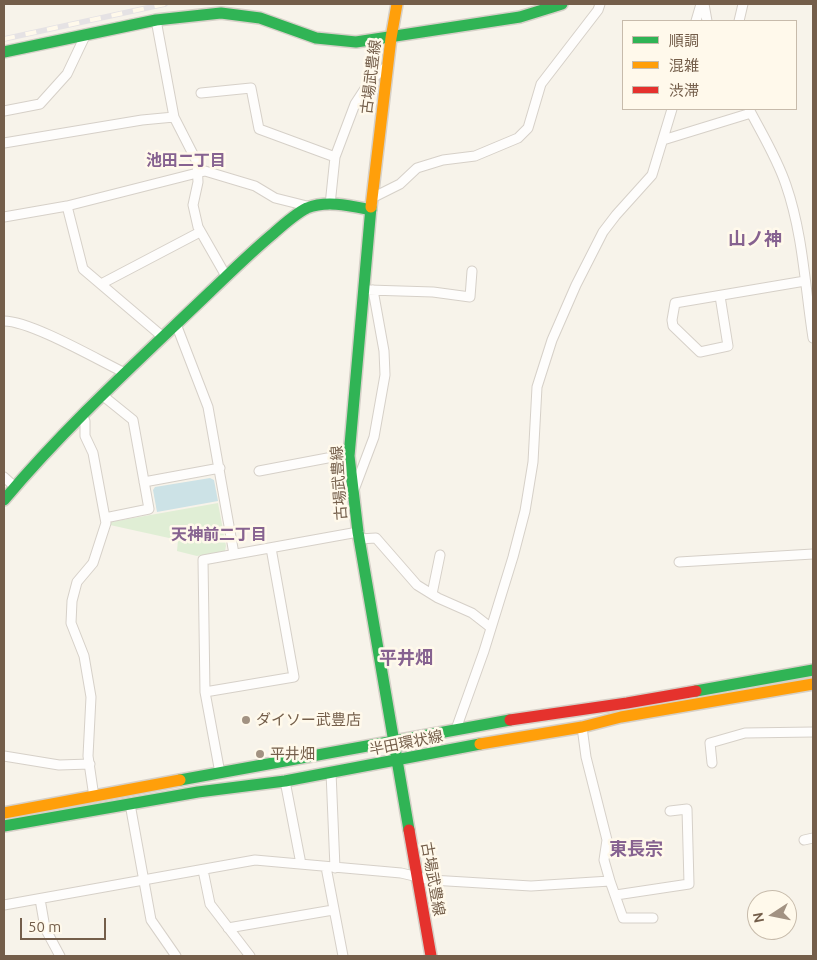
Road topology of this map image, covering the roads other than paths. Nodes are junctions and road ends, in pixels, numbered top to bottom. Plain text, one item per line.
1 (397, 4) edge
2 (562, 4) edge
3 (600, 4) edge
4 (702, 4) edge
5 (743, 4) edge
6 (539, 8) edge
7 (156, 20) junction
8 (696, 20) edge
9 (707, 20) edge
10 (739, 20) edge
11 (86, 34) junction
12 (391, 38) junction
13 (4, 52) edge
14 (388, 65) junction
15 (201, 93) dead end
16 (672, 110) edge
17 (4, 111) edge
18 (750, 111) edge
19 (174, 117) junction
20 (663, 140) junction
21 (4, 143) edge
22 (335, 157) junction
23 (197, 172) junction
24 (372, 204) junction
25 (330, 205) junction
26 (67, 206) junction
27 (311, 207) junction
28 (4, 217) edge
29 (200, 232) junction
30 (813, 268) edge
31 (804, 270) junction
32 (472, 271) dead end
33 (226, 276) junction
34 (805, 281) junction
35 (101, 284) junction
36 (368, 290) junction
37 (720, 296) junction
38 (4, 322) edge
39 (176, 324) junction
40 (813, 332) edge
41 (162, 336) junction
42 (125, 373) junction
43 (102, 395) junction
44 (81, 416) junction
45 (349, 456) junction
46 (220, 468) junction
47 (259, 471) dead end
48 (4, 478) edge
49 (144, 482) junction
50 (15, 487) junction
51 (352, 493) junction
52 (4, 500) edge
53 (106, 518) junction
54 (358, 535) junction
55 (271, 548) junction
56 (234, 554) junction
57 (813, 554) edge
58 (440, 555) dead end
59 (679, 562) dead end
60 (432, 594) junction
61 (490, 627) junction
62 (813, 670) edge
63 (813, 684) edge
64 (205, 692) junction
65 (582, 727) junction
66 (456, 729) junction
67 (813, 732) edge
68 (394, 741) junction
69 (4, 756) edge
70 (397, 759) junction
71 (90, 764) junction
72 (712, 764) dead end
73 (331, 772) junction
74 (220, 773) junction
75 (285, 781) junction
76 (94, 797) junction
77 (130, 804) junction
78 (670, 811) dead end
79 (4, 812) edge
80 (4, 826) edge
81 (301, 864) junction
82 (330, 867) junction
83 (203, 870) junction
84 (417, 876) junction
85 (143, 880) junction
86 (610, 881) junction
87 (616, 894) junction
88 (40, 899) junction
89 (4, 905) edge
90 (333, 910) junction
91 (653, 918) dead end
92 (228, 928) junction
93 (60, 956) edge
94 (176, 956) edge
95 (250, 956) edge
96 (343, 956) edge
97 (431, 956) edge

1 - 12 main road, 古場武豊線
2 - 6 main road
3 - 24 street
4 - 8 street
4 - 9 street
5 - 10 street
6 - 12 main road
7 - 11 main road
7 - 12 main road
7 - 19 street
11 - 13 main road
11 - 17 street
12 - 14 main road, 古場武豊線
14 - 22 street
14 - 24 main road, 古場武豊線
15 - 22 street
16 - 20 street
18 - 20 street
18 - 31 street
19 - 21 street
19 - 23 street
20 - 61 street
22 - 25 street
23 - 26 street
23 - 27 street
23 - 29 street
24 - 25 main road
24 - 36 main road, 古場武豊線
25 - 27 main road
26 - 28 street
26 - 35 street
27 - 33 main road
29 - 33 street
29 - 35 street
30 - 31 street
31 - 34 street
32 - 36 street
33 - 39 main road
34 - 37 street
34 - 40 street
35 - 41 street
36 - 45 main road, 古場武豊線
36 - 51 street
37 - 37 street
38 - 42 street
39 - 41 main road
39 - 46 street
41 - 42 main road
42 - 43 main road
43 - 44 main road
43 - 49 street
44 - 50 main road
44 - 53 street
45 - 47 street
45 - 51 main road, 古場武豊線
46 - 49 street
46 - 56 street
48 - 50 street
49 - 53 street
50 - 52 main road
51 - 54 main road, 古場武豊線
53 - 71 street
54 - 55 street
54 - 60 street
54 - 68 main road, 古場武豊線
55 - 56 street
55 - 64 street
56 - 64 street
57 - 59 street
58 - 60 street
60 - 61 street
61 - 66 street
62 - 66 main road, 半田環状線
63 - 65 main road, 半田環状線
64 - 74 street
65 - 70 main road, 半田環状線
65 - 86 street
66 - 68 main road, 半田環状線
67 - 72 street
68 - 70 main road, 古場武豊線
68 - 74 main road, 半田環状線
69 - 71 street
70 - 73 main road, 半田環状線
70 - 84 main road, 古場武豊線
71 - 76 street
73 - 75 main road, 半田環状線
73 - 82 street
74 - 76 main road, 半田環状線
75 - 77 main road, 半田環状線
75 - 81 street
76 - 79 main road, 半田環状線
77 - 80 main road, 半田環状線
77 - 85 street
78 - 87 street
81 - 82 street
81 - 83 street
82 - 84 street
82 - 90 street
83 - 85 street
83 - 92 street
84 - 86 street
84 - 97 main road, 古場武豊線
85 - 88 street
85 - 94 street
86 - 87 street
87 - 91 street
88 - 89 street
88 - 93 street
90 - 92 street
90 - 96 street
92 - 95 street

